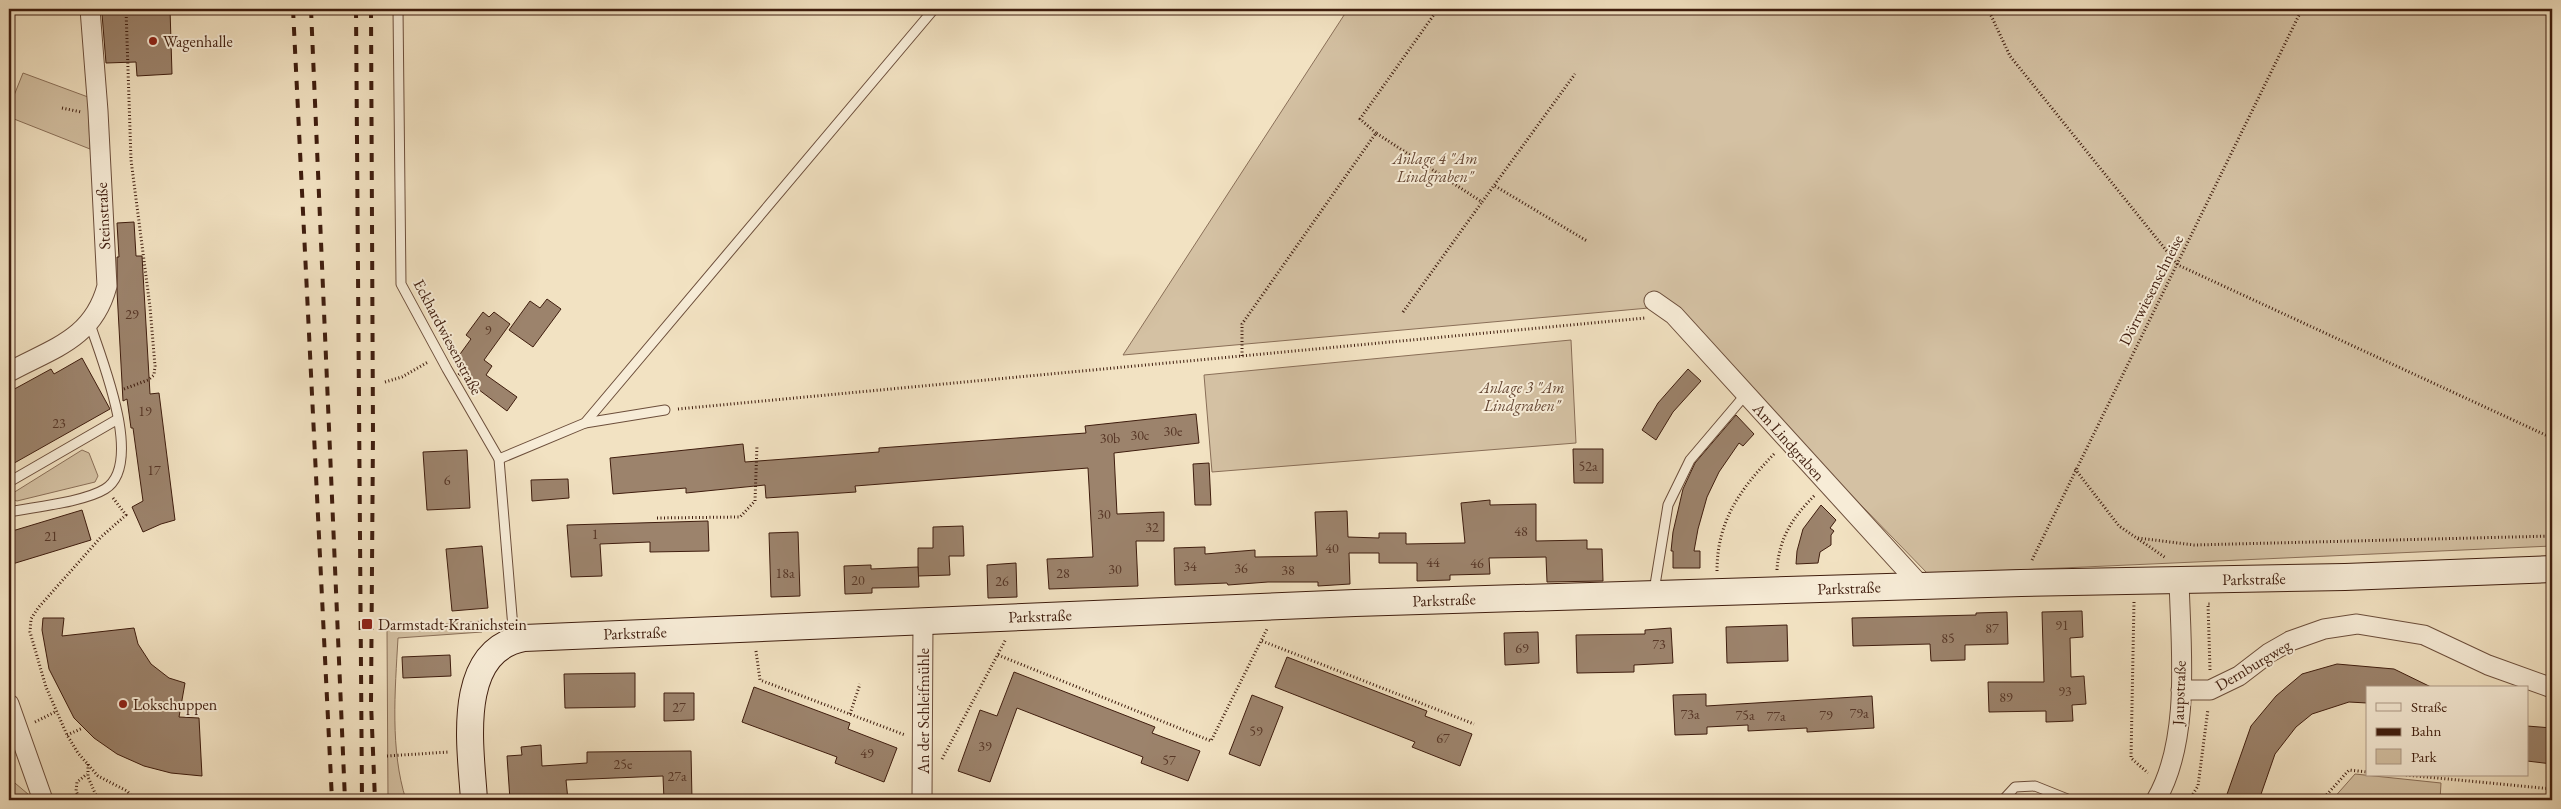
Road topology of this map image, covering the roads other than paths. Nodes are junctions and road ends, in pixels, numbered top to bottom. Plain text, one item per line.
1 (90, 9) edge
2 (398, 9) edge
3 (934, 9) edge
4 (1654, 301) dead end
5 (90, 324) junction
6 (9, 372) edge
7 (1746, 394) junction
8 (665, 410) road end
9 (118, 420) junction
10 (585, 423) junction
11 (499, 459) junction
12 (9, 482) edge
13 (9, 512) edge
14 (2552, 568) edge
15 (2179, 581) junction
16 (1921, 586) junction
17 (1654, 594) junction
18 (923, 621) junction
19 (514, 640) junction
20 (2552, 688) edge
21 (2181, 690) junction
22 (9, 708) edge
23 (43, 800) edge
24 (474, 800) edge
25 (922, 800) edge
26 (2003, 800) edge
27 (2070, 800) edge
28 (2156, 800) edge

1 - 5 street, Steinstraße
2 - 11 lane, Eckhardwiesenstraße
3 - 10 lane
4 - 7 street, Am Lindgraben
5 - 6 street, Steinstraße
5 - 9 lane
7 - 16 street, Am Lindgraben
7 - 17 lane
8 - 10 lane
9 - 12 lane
9 - 13 lane
10 - 11 lane
11 - 19 lane, Eckhardwiesenstraße
14 - 15 street, Parkstraße
15 - 16 street, Parkstraße
15 - 21 street, Jaupstraße
16 - 17 street, Parkstraße
17 - 18 street, Parkstraße
18 - 19 street, Parkstraße
18 - 25 street, An der Schleifmühle
19 - 24 street
20 - 21 street, Dernburgweg
21 - 28 street, Jaupstraße
22 - 23 street
26 - 27 lane

